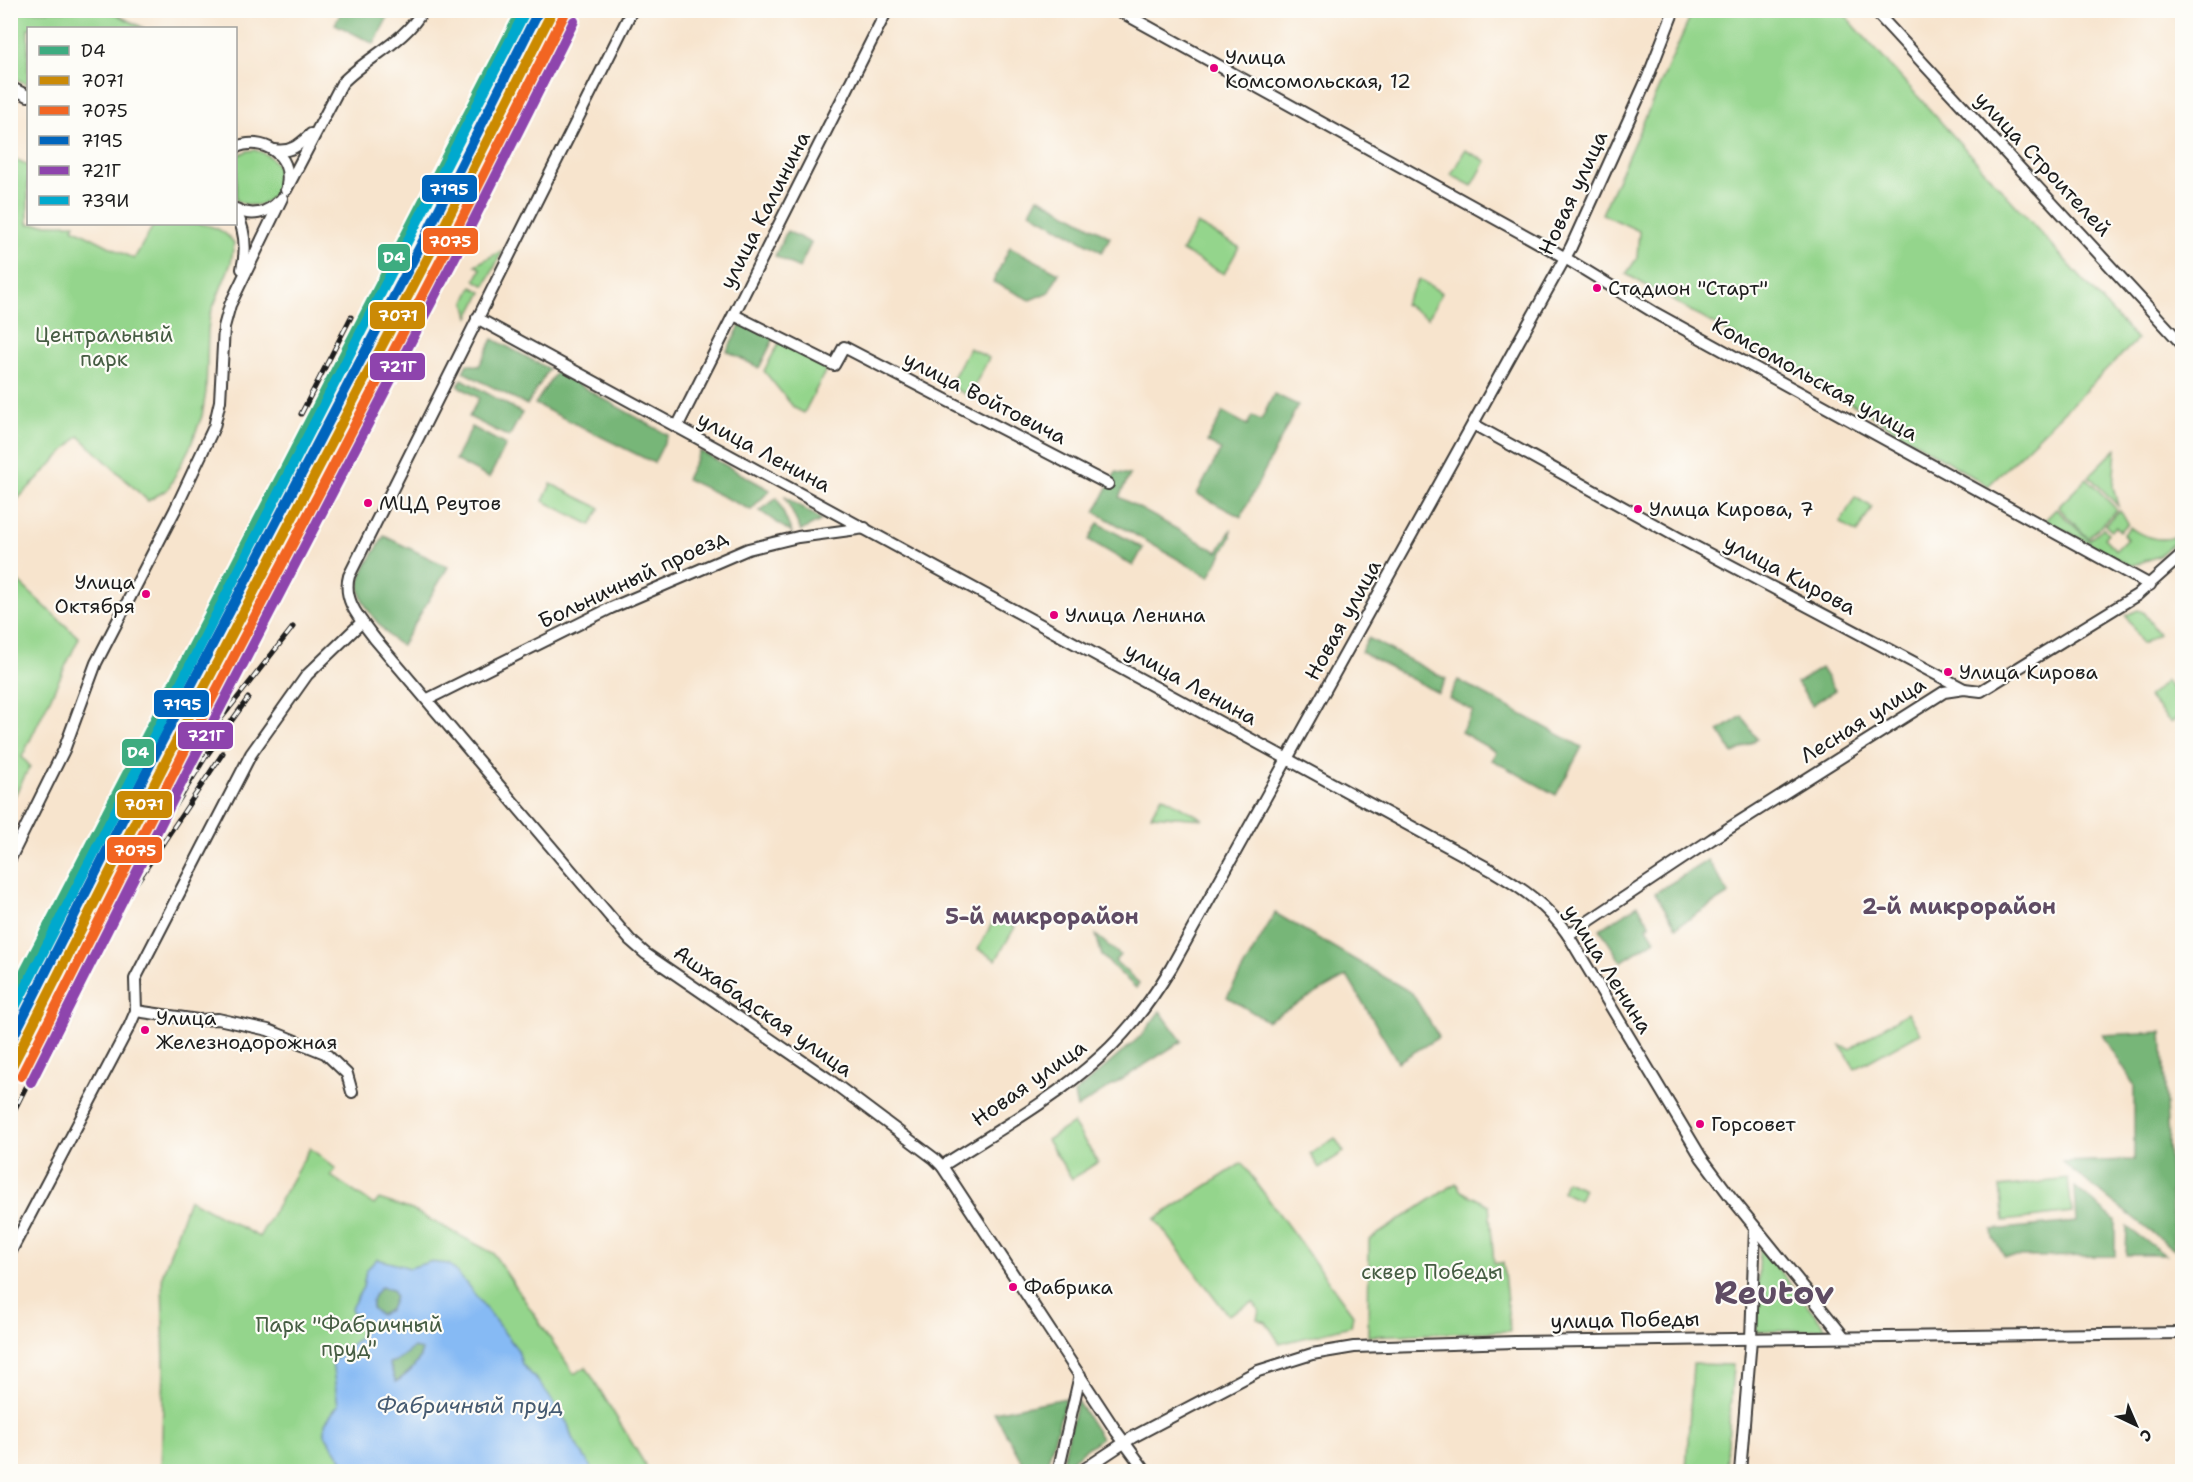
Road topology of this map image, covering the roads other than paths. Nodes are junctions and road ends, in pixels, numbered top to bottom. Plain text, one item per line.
1 (423, 10) edge
2 (632, 10) edge
3 (887, 10) edge
4 (1118, 10) edge
5 (1674, 10) edge
6 (1874, 10) edge
7 (10, 87) edge
8 (27, 96) edge
9 (318, 128) junction
10 (237, 147) edge
11 (274, 150) junction
12 (284, 194) junction
13 (237, 211) edge
14 (237, 214) edge
15 (1564, 258) junction
16 (237, 286) junction
17 (734, 315) junction
18 (477, 318) junction
19 (2182, 344) edge
20 (1473, 424) junction
21 (677, 427) junction
22 (1108, 484) dead end
23 (866, 528) junction
24 (2182, 555) edge
25 (2150, 585) junction
26 (362, 622) junction
27 (1964, 689) junction
28 (428, 699) junction
29 (1288, 759) junction
30 (10, 859) edge
31 (1568, 935) junction
32 (136, 1011) junction
33 (352, 1092) dead end
34 (942, 1166) junction
35 (1755, 1228) junction
36 (10, 1253) edge
37 (2182, 1333) edge
38 (1844, 1337) junction
39 (1751, 1339) junction
40 (1080, 1375) junction
41 (1124, 1442) junction
42 (1058, 1472) edge
43 (1080, 1472) edge
44 (1146, 1472) edge
45 (1740, 1472) edge

1 - 9 street
2 - 18 street, Ашхабадская улица
3 - 17 street, улица Калинина
4 - 15 street, Комсомольская улица
5 - 15 street, Новая улица
6 - 19 street, улица Строителей
7 - 8 street
9 - 11 street
9 - 12 street
10 - 11 street
11 - 12 street
12 - 13 street
12 - 16 street
14 - 16 street
15 - 20 street, Новая улица
15 - 25 street, Комсомольская улица
16 - 30 street
17 - 21 street, улица Калинина
17 - 22 street, улица Войтовича
18 - 21 street, улица Ленина
18 - 26 street, Ашхабадская улица
20 - 27 street, улица Кирова
20 - 29 street, Новая улица
21 - 23 street, улица Ленина
23 - 28 street, Больничный проезд
23 - 29 street, улица Ленина
24 - 25 street, Лесная улица
25 - 27 street, Лесная улица
26 - 28 street, Ашхабадская улица
26 - 32 street
27 - 31 street, Лесная улица
28 - 34 street, Ашхабадская улица
29 - 31 street, улица Ленина
29 - 34 street, Новая улица
31 - 35 street, улица Ленина
32 - 33 street
32 - 36 street
34 - 40 street, Ашхабадская улица
35 - 38 street, улица Ленина
35 - 39 street
37 - 38 street, улица Победы
38 - 39 street, улица Победы
39 - 41 street, улица Победы
39 - 45 street
40 - 41 street, Ашхабадская улица
40 - 42 street
41 - 43 street, улица Победы
41 - 44 street, Ашхабадская улица

